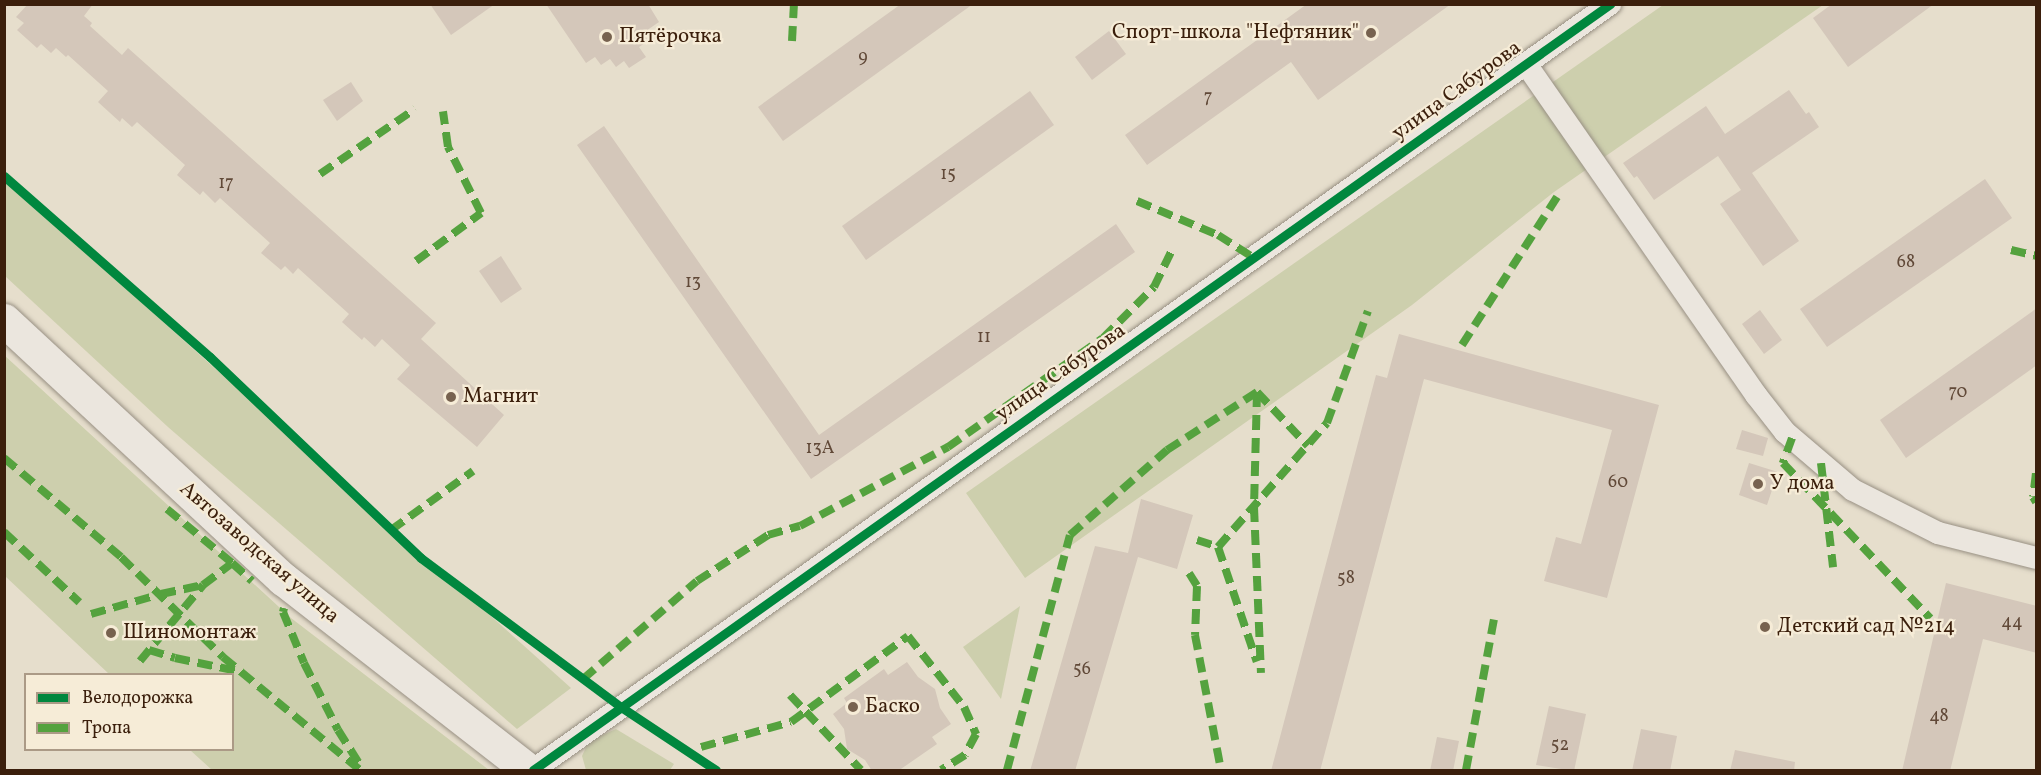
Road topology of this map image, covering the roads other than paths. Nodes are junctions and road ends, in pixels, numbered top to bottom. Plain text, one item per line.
1 (1610, 4) edge
2 (1526, 64) junction
3 (4, 320) edge
4 (2037, 558) edge
5 (528, 771) edge
6 (533, 771) edge

1 - 2 street, улица Сабурова
2 - 4 street
2 - 6 street, улица Сабурова
3 - 5 main road, Автозаводская улица

